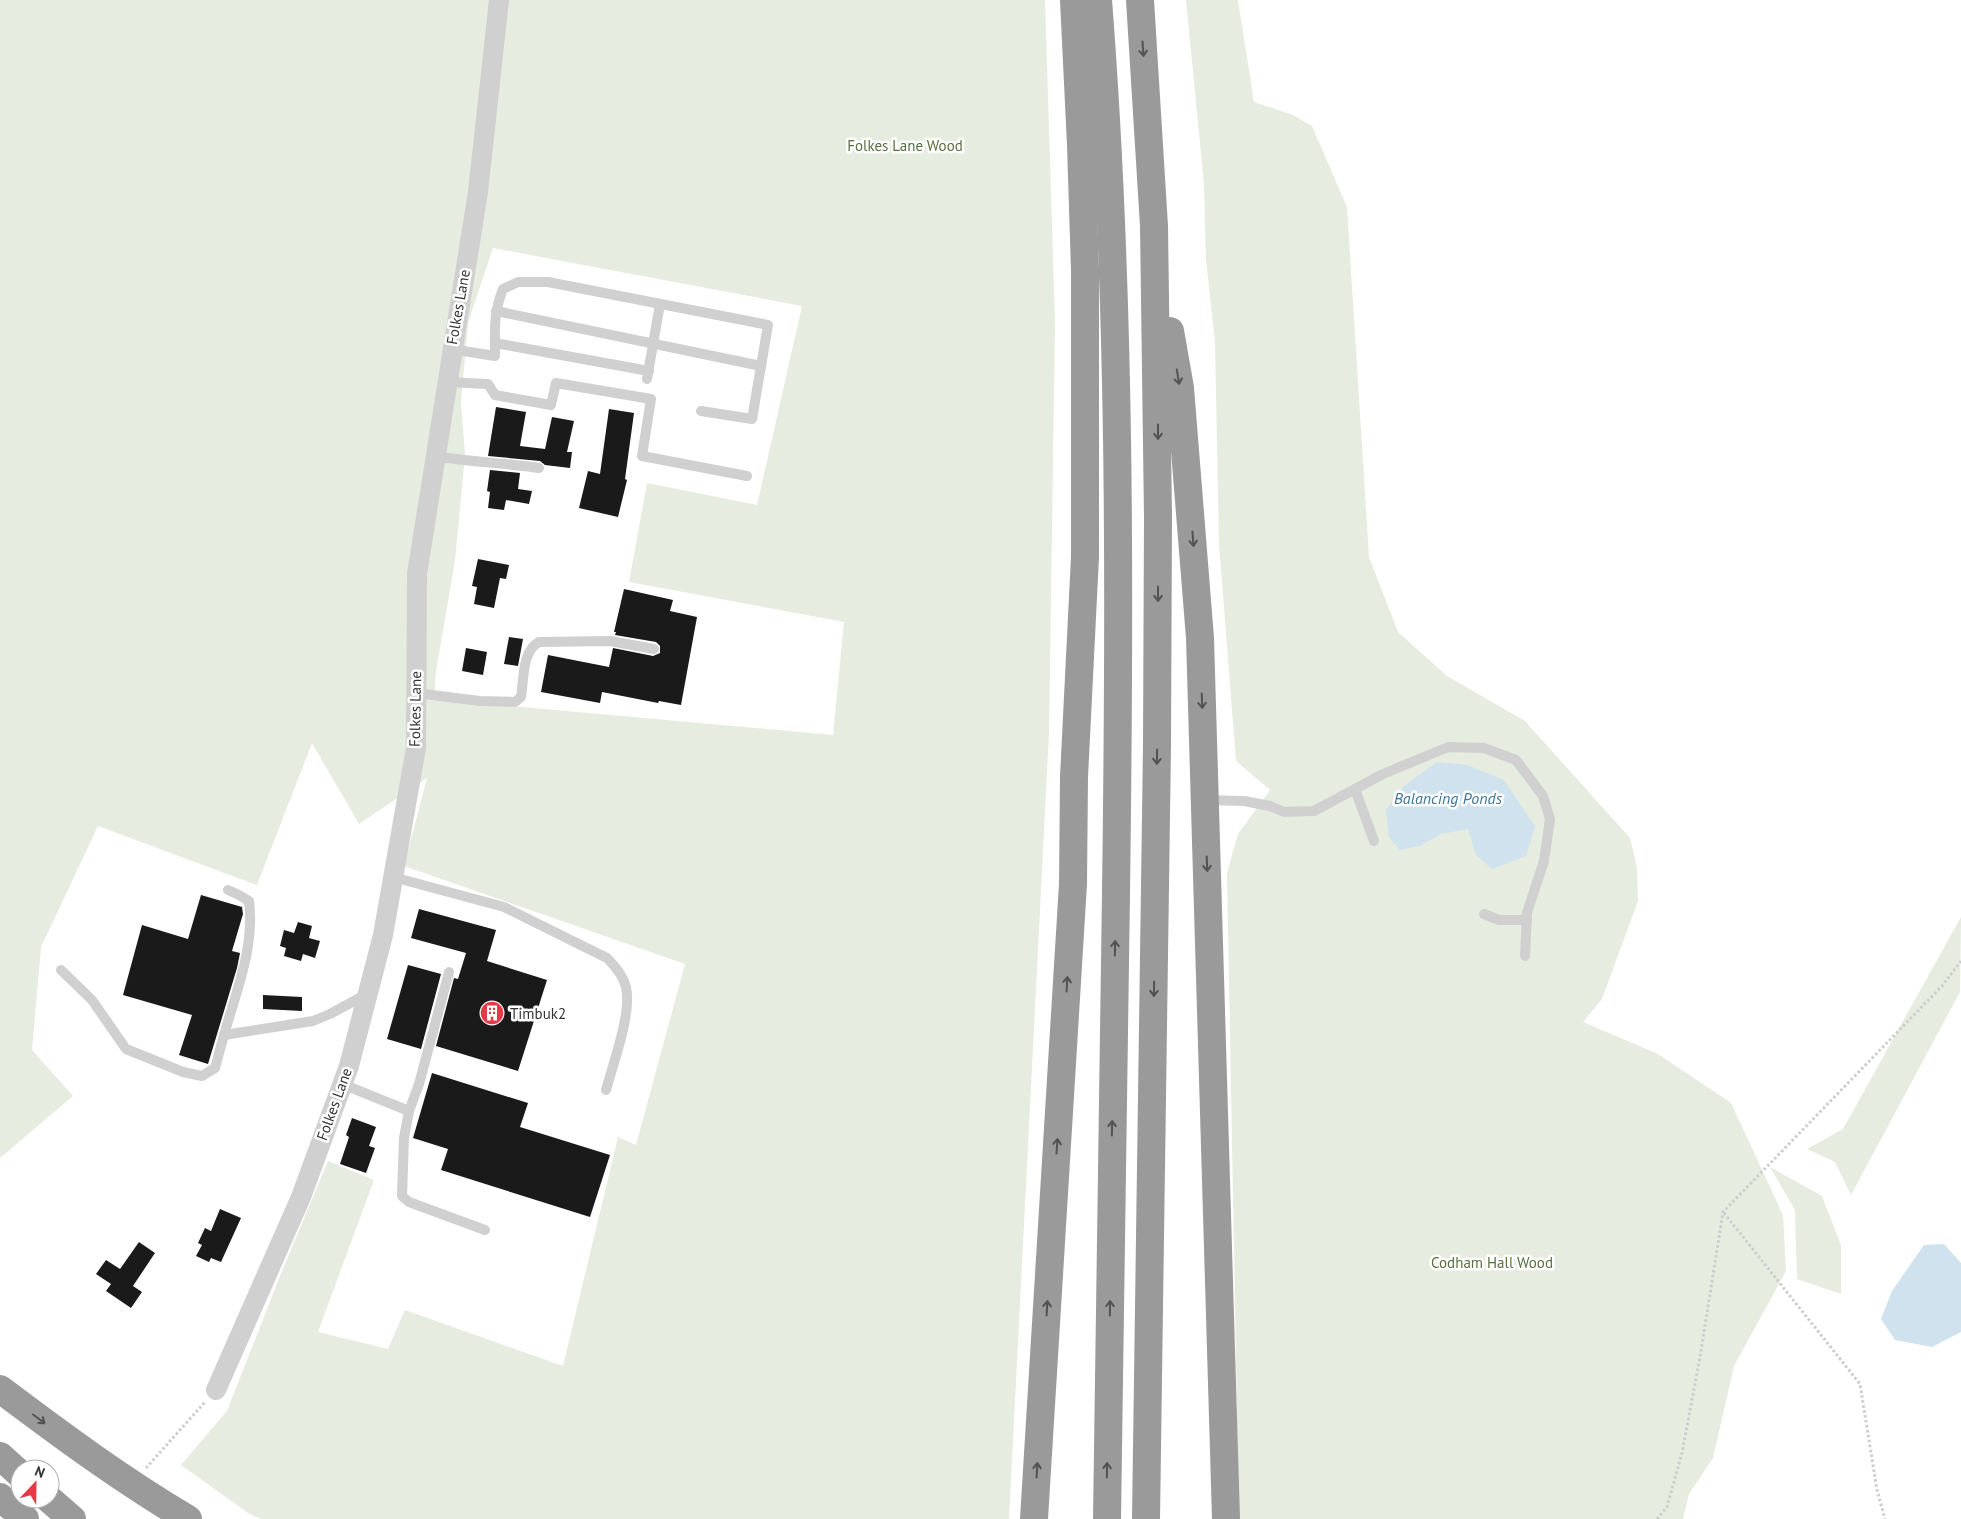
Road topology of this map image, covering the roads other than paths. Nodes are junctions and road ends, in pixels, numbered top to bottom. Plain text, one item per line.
1 (499, 0) edge
2 (1074, 0) edge
3 (1098, 0) edge
4 (1140, 0) edge
5 (1154, 226) junction
6 (660, 304) junction
7 (496, 311) junction
8 (495, 343) junction
9 (654, 344) junction
10 (451, 349) junction
11 (762, 366) junction
12 (446, 382) junction
13 (702, 411) dead end
14 (435, 456) junction
15 (540, 468) dead end
16 (747, 476) dead end
17 (654, 649) dead end
18 (416, 693) junction
19 (1355, 789) junction
20 (1204, 800) junction
21 (1374, 841) dead end
22 (393, 877) junction
23 (228, 890) dead end
24 (1484, 914) dead end
25 (1527, 920) junction
26 (1525, 956) dead end
27 (61, 970) dead end
28 (449, 972) dead end
29 (368, 993) junction
30 (224, 1035) junction
31 (342, 1084) junction
32 (606, 1090) dead end
33 (409, 1112) junction
34 (484, 1230) dead end
35 (0, 1389) edge
36 (216, 1390) road end
37 (0, 1456) edge
38 (10, 1465) edge
39 (0, 1497) edge
40 (60, 1509) edge
41 (25, 1519) edge
42 (72, 1519) edge
43 (188, 1519) edge
44 (1034, 1519) edge
45 (1107, 1519) edge
46 (1146, 1519) edge
47 (1226, 1519) edge

1 - 10 street, Folkes Lane
44 -> 2 highway
45 -> 3 highway
4 -> 5 highway
5 -> 20 highway
5 -> 46 highway
6 - 7 lane
6 - 9 lane
6 - 11 lane
7 - 8 lane
7 - 9 lane
8 - 9 lane
8 - 10 lane
9 - 11 lane
10 - 12 street, Folkes Lane
11 - 13 lane
12 - 14 street, Folkes Lane
12 - 16 lane
14 - 15 lane
14 - 18 street, Folkes Lane
17 - 18 lane
18 - 22 street, Folkes Lane
19 - 20 lane
19 - 21 lane
19 - 25 lane
20 -> 47 highway
22 - 29 street, Folkes Lane
22 - 32 lane
23 - 30 lane
24 - 25 lane
25 - 26 lane
27 - 30 lane
28 - 33 lane
29 - 30 lane
29 - 31 street, Folkes Lane
31 - 33 lane
31 - 36 street, Folkes Lane
33 - 34 lane
35 -> 43 highway
37 - 38 highway
39 - 41 highway
40 - 42 highway

